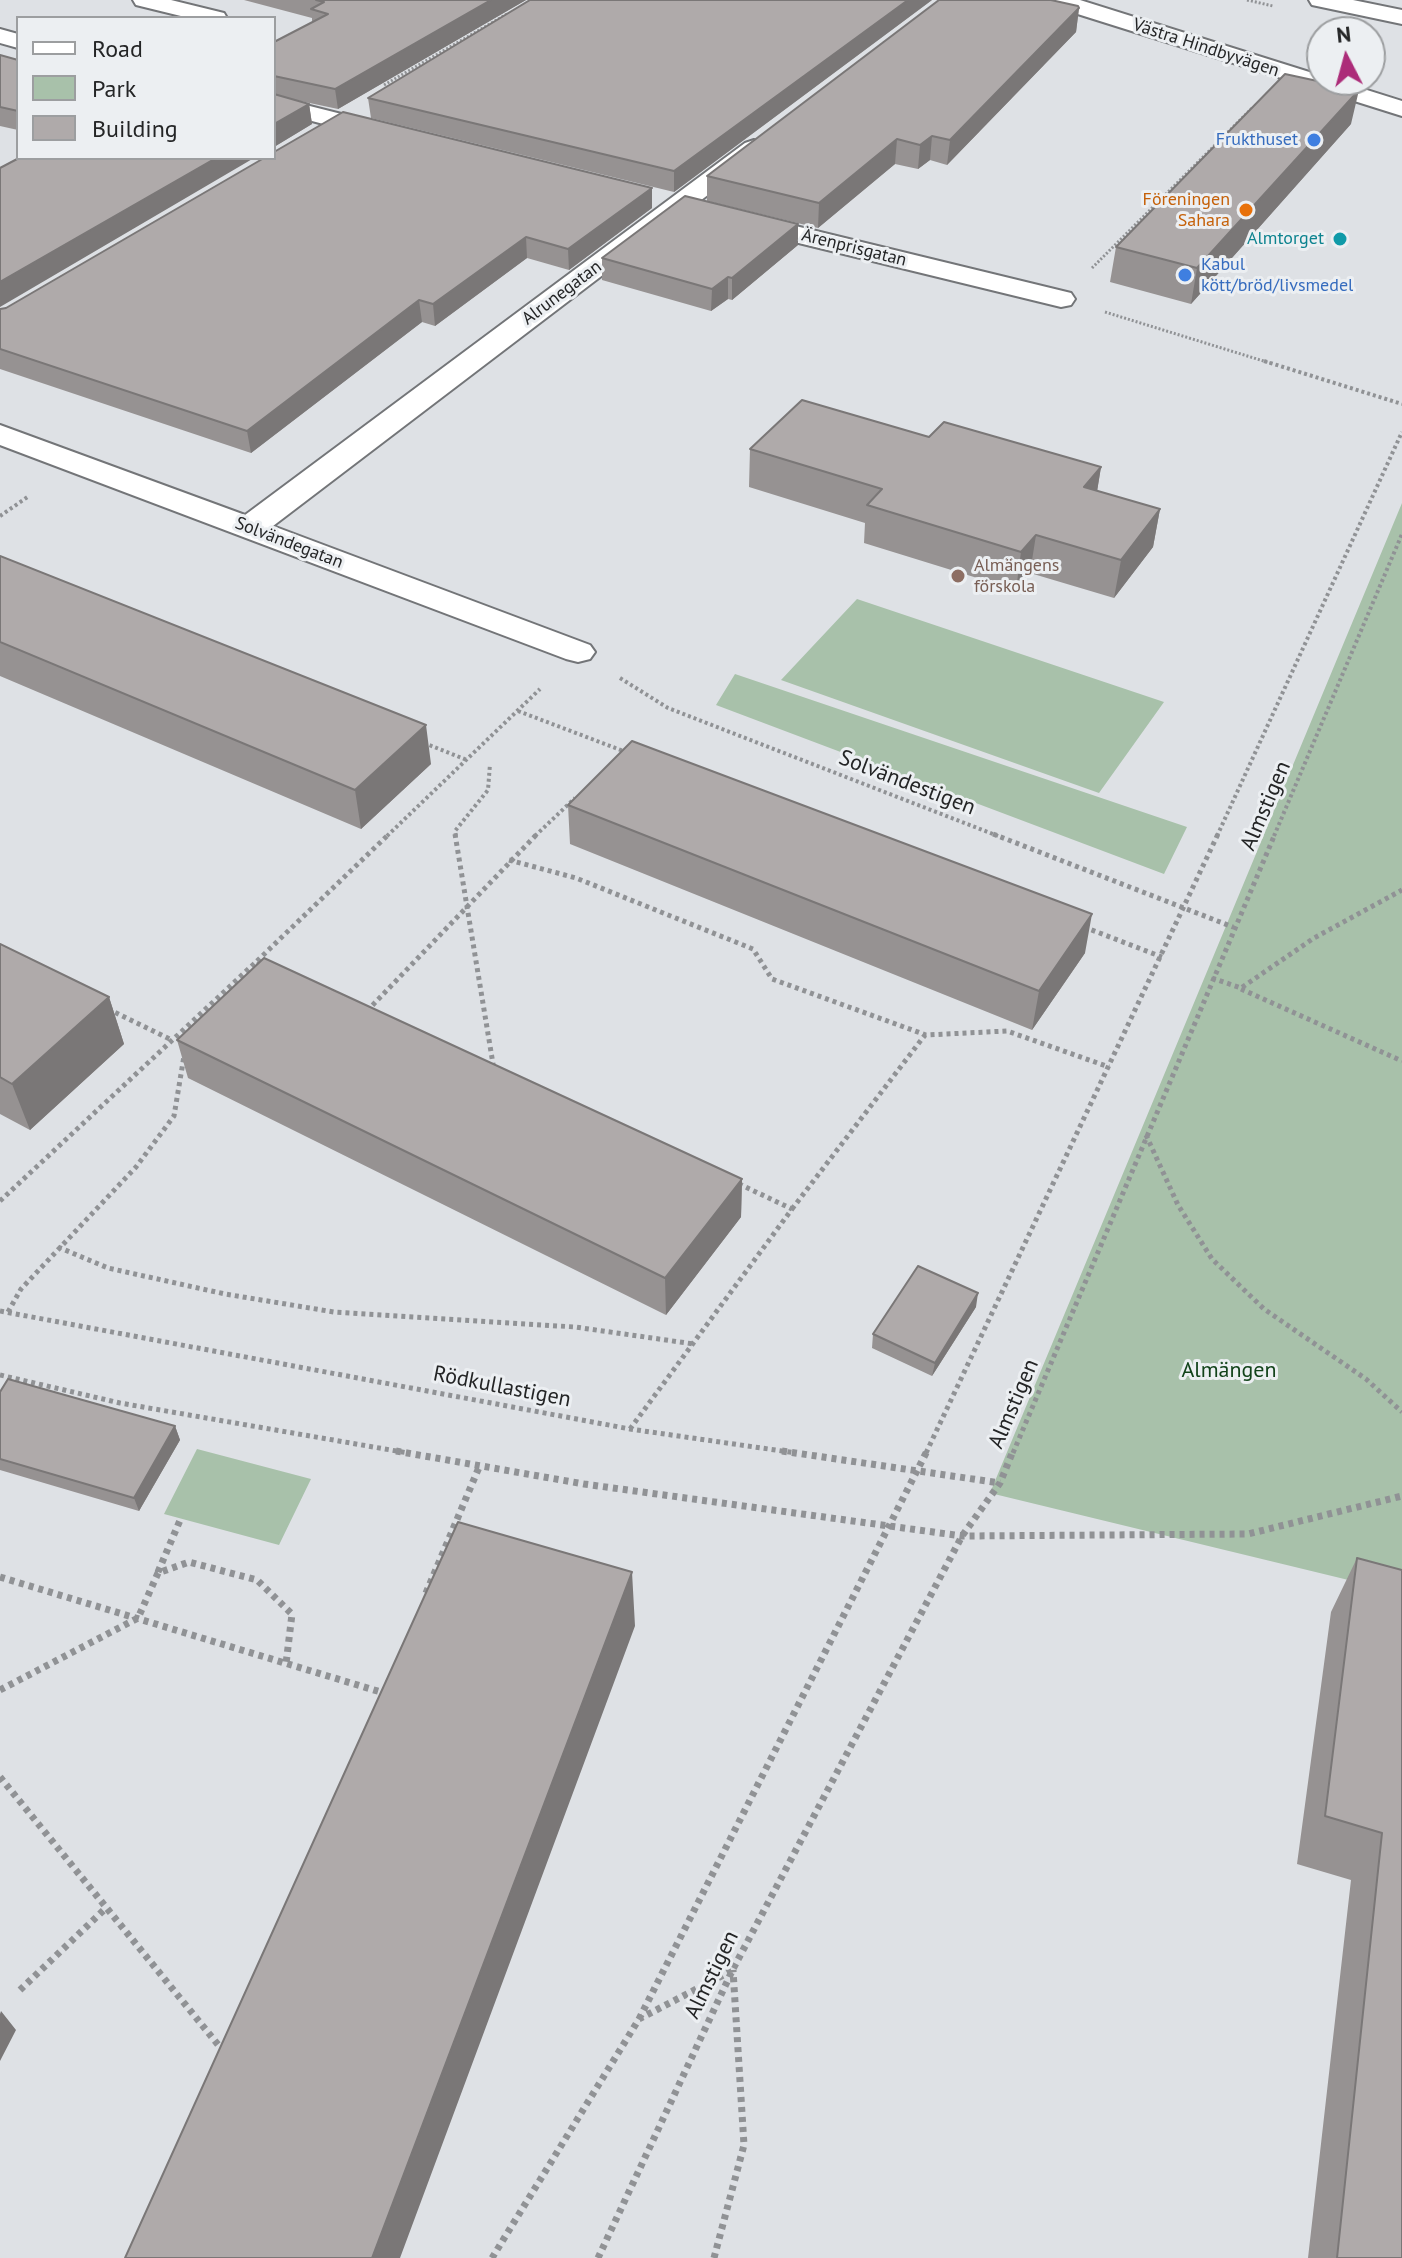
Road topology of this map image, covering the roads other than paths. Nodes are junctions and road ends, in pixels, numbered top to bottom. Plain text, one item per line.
1 (144, 0) edge
2 (1057, 0) edge
3 (1320, 0) edge
4 (208, 16) edge
5 (1402, 17) edge
6 (276, 105) edge
7 (369, 105) dead end
8 (1402, 109) edge
9 (328, 125) junction
10 (777, 130) edge
11 (418, 140) edge
12 (648, 197) edge
13 (678, 205) junction
14 (1061, 299) road end
15 (0, 434) edge
16 (249, 528) junction
17 (578, 652) road end

1 - 4 street
2 - 8 street, Västra Hindbyvägen
3 - 5 street
6 - 9 street
7 - 9 street
9 - 11 street
10 - 13 street, Alrunegatan
12 - 13 street, Ärenprisgatan
13 - 14 street, Ärenprisgatan
13 - 16 street, Alrunegatan
15 - 16 street, Solvändegatan
16 - 17 street, Solvändegatan

